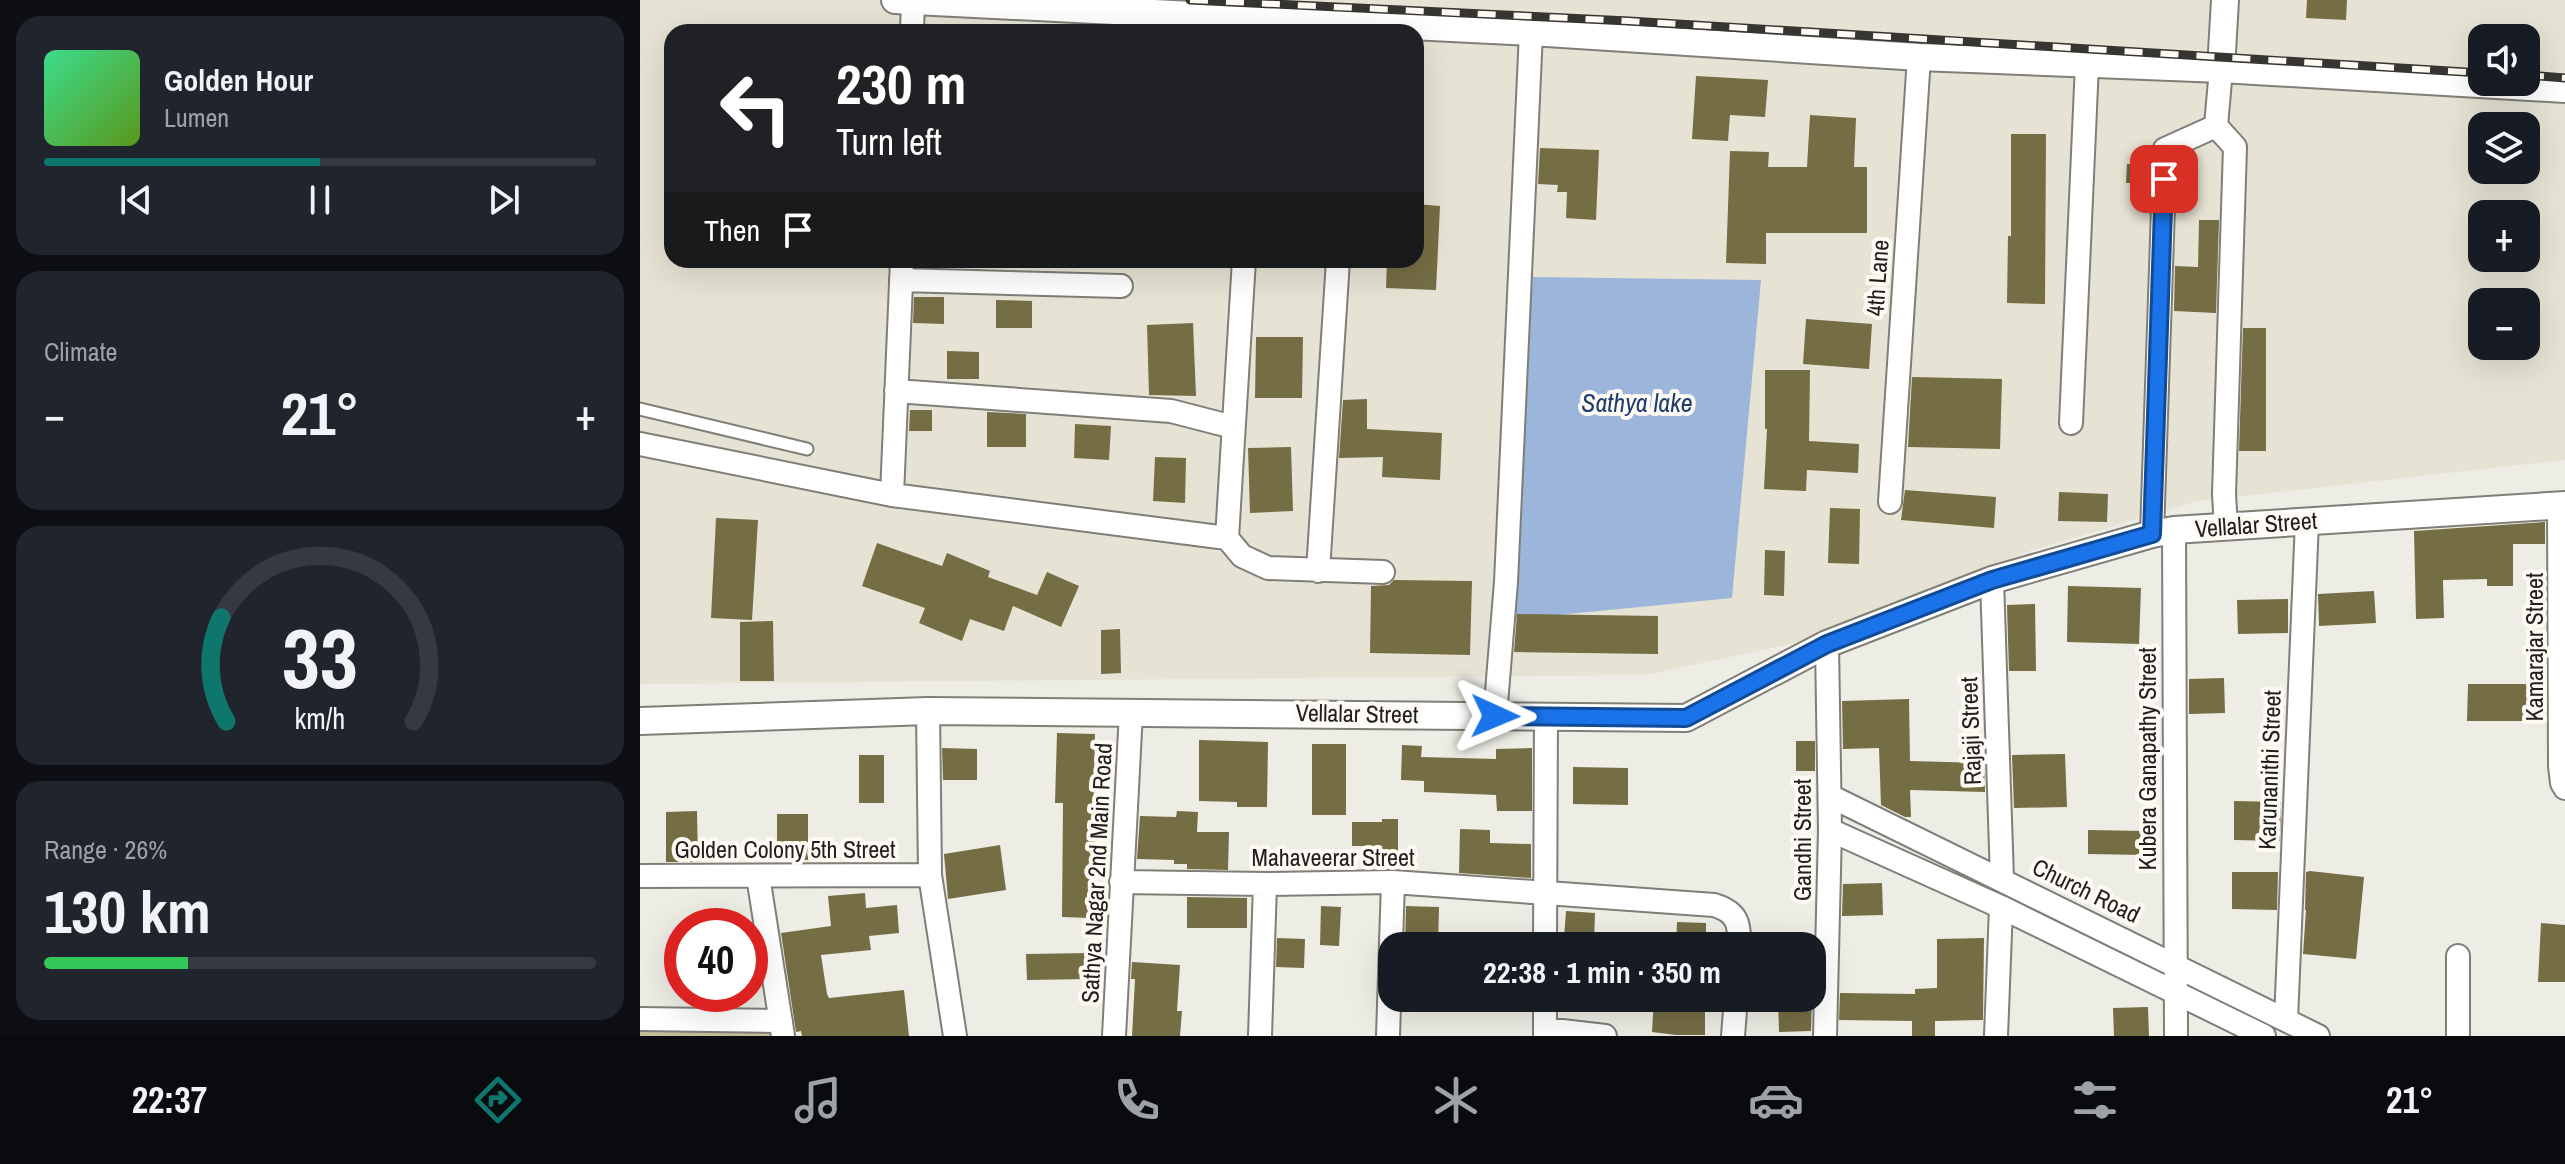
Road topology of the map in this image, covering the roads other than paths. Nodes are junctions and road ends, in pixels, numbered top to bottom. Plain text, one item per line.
1 (895, 0) edge
2 (2225, 0) edge
3 (913, 1) edge
4 (1116, 5) edge
5 (912, 24) edge
6 (1314, 24) edge
7 (1424, 30) edge
8 (1531, 32) junction
9 (1919, 57) junction
10 (2087, 64) junction
11 (2221, 69) junction
12 (2565, 89) edge
13 (2216, 126) junction
14 (1243, 268) edge
15 (1337, 268) edge
16 (902, 270) edge
17 (1121, 286) dead end
18 (896, 391) junction
19 (640, 409) edge
20 (2071, 423) dead end
21 (1233, 427) junction
22 (640, 444) edge
23 (807, 449) dead end
24 (892, 495) junction
25 (1890, 502) dead end
26 (2562, 505) edge
27 (2307, 521) junction
28 (2226, 528) junction
29 (2163, 532) junction
30 (1227, 538) junction
31 (1318, 571) junction
32 (1383, 572) dead end
33 (1992, 580) junction
34 (1827, 644) junction
35 (928, 711) junction
36 (1131, 712) junction
37 (1495, 716) junction
38 (1546, 716) junction
39 (640, 721) edge
40 (2565, 788) edge
41 (1830, 796) junction
42 (1830, 830) junction
43 (930, 875) junction
44 (640, 876) edge
45 (758, 876) junction
46 (2002, 879) junction
47 (1121, 882) junction
48 (1393, 882) junction
49 (1265, 884) junction
50 (1545, 892) junction
51 (2001, 907) junction
52 (1545, 932) edge
53 (1740, 932) edge
54 (2458, 956) dead end
55 (2175, 964) junction
56 (2174, 993) junction
57 (1545, 1012) edge
58 (1735, 1012) edge
59 (640, 1019) edge
60 (2286, 1020) junction
61 (782, 1029) edge
62 (1545, 1033) edge
63 (955, 1036) edge
64 (1114, 1036) edge
65 (1260, 1036) edge
66 (1388, 1036) edge
67 (1605, 1036) edge
68 (1733, 1036) edge
69 (1825, 1036) edge
70 (1996, 1036) edge
71 (2176, 1036) edge
72 (2264, 1036) edge
73 (2318, 1036) edge
74 (2458, 1036) edge

1 - 3 street
2 - 11 street
3 - 4 street
3 - 5 street
4 - 6 street
7 - 8 street
8 - 9 street
8 - 37 street
9 - 10 street
9 - 25 street, 4th Lane
10 - 11 street
10 - 20 street
11 - 12 street
11 - 13 street
13 - 28 street
13 - 29 street, Kubera Ganapathy Street
14 - 21 street
15 - 31 street
16 - 17 street
16 - 18 street
18 - 21 street
18 - 24 street
19 - 23 lane
21 - 30 street
22 - 24 street
24 - 30 street
26 - 27 street, Vellalar Street
26 - 40 street, Kamarajar Street
27 - 28 street, Vellalar Street
27 - 60 street, Karunanithi Street
28 - 29 street, Vellalar Street
29 - 33 street, Vellalar Street
29 - 55 street, Kubera Ganapathy Street
30 - 31 street
31 - 32 street
33 - 34 street, Vellalar Street
33 - 46 street, Rajaji Street
34 - 38 street, Vellalar Street
34 - 41 street, Gandhi Street
35 - 36 street, Vellalar Street
35 - 39 street, Vellalar Street
35 - 43 street
36 - 37 street, Vellalar Street
36 - 47 street, Sathya Nagar 2nd Main Road
37 - 38 street, Vellalar Street
38 - 50 street
41 - 42 street, Gandhi Street
41 - 46 street, Church Road
42 - 51 street
42 - 69 street, Gandhi Street
43 - 45 street, Golden Colony 5th Street
43 - 63 street
44 - 45 street, Golden Colony 5th Street
45 - 61 street
46 - 55 street, Church Road
47 - 49 street, Mahaveerar Street
47 - 64 street, Sathya Nagar 2nd Main Road
48 - 49 street, Mahaveerar Street
48 - 50 street, Mahaveerar Street
48 - 66 street
49 - 65 street
50 - 52 street
50 - 53 street, Mahaveerar Street
51 - 56 street
51 - 70 street
54 - 74 street
55 - 56 street, Kubera Ganapathy Street
55 - 60 street, Church Road
56 - 71 street, Kubera Ganapathy Street
56 - 72 street
57 - 62 street
58 - 68 street
59 - 61 street
60 - 73 street, Church Road
62 - 67 street

